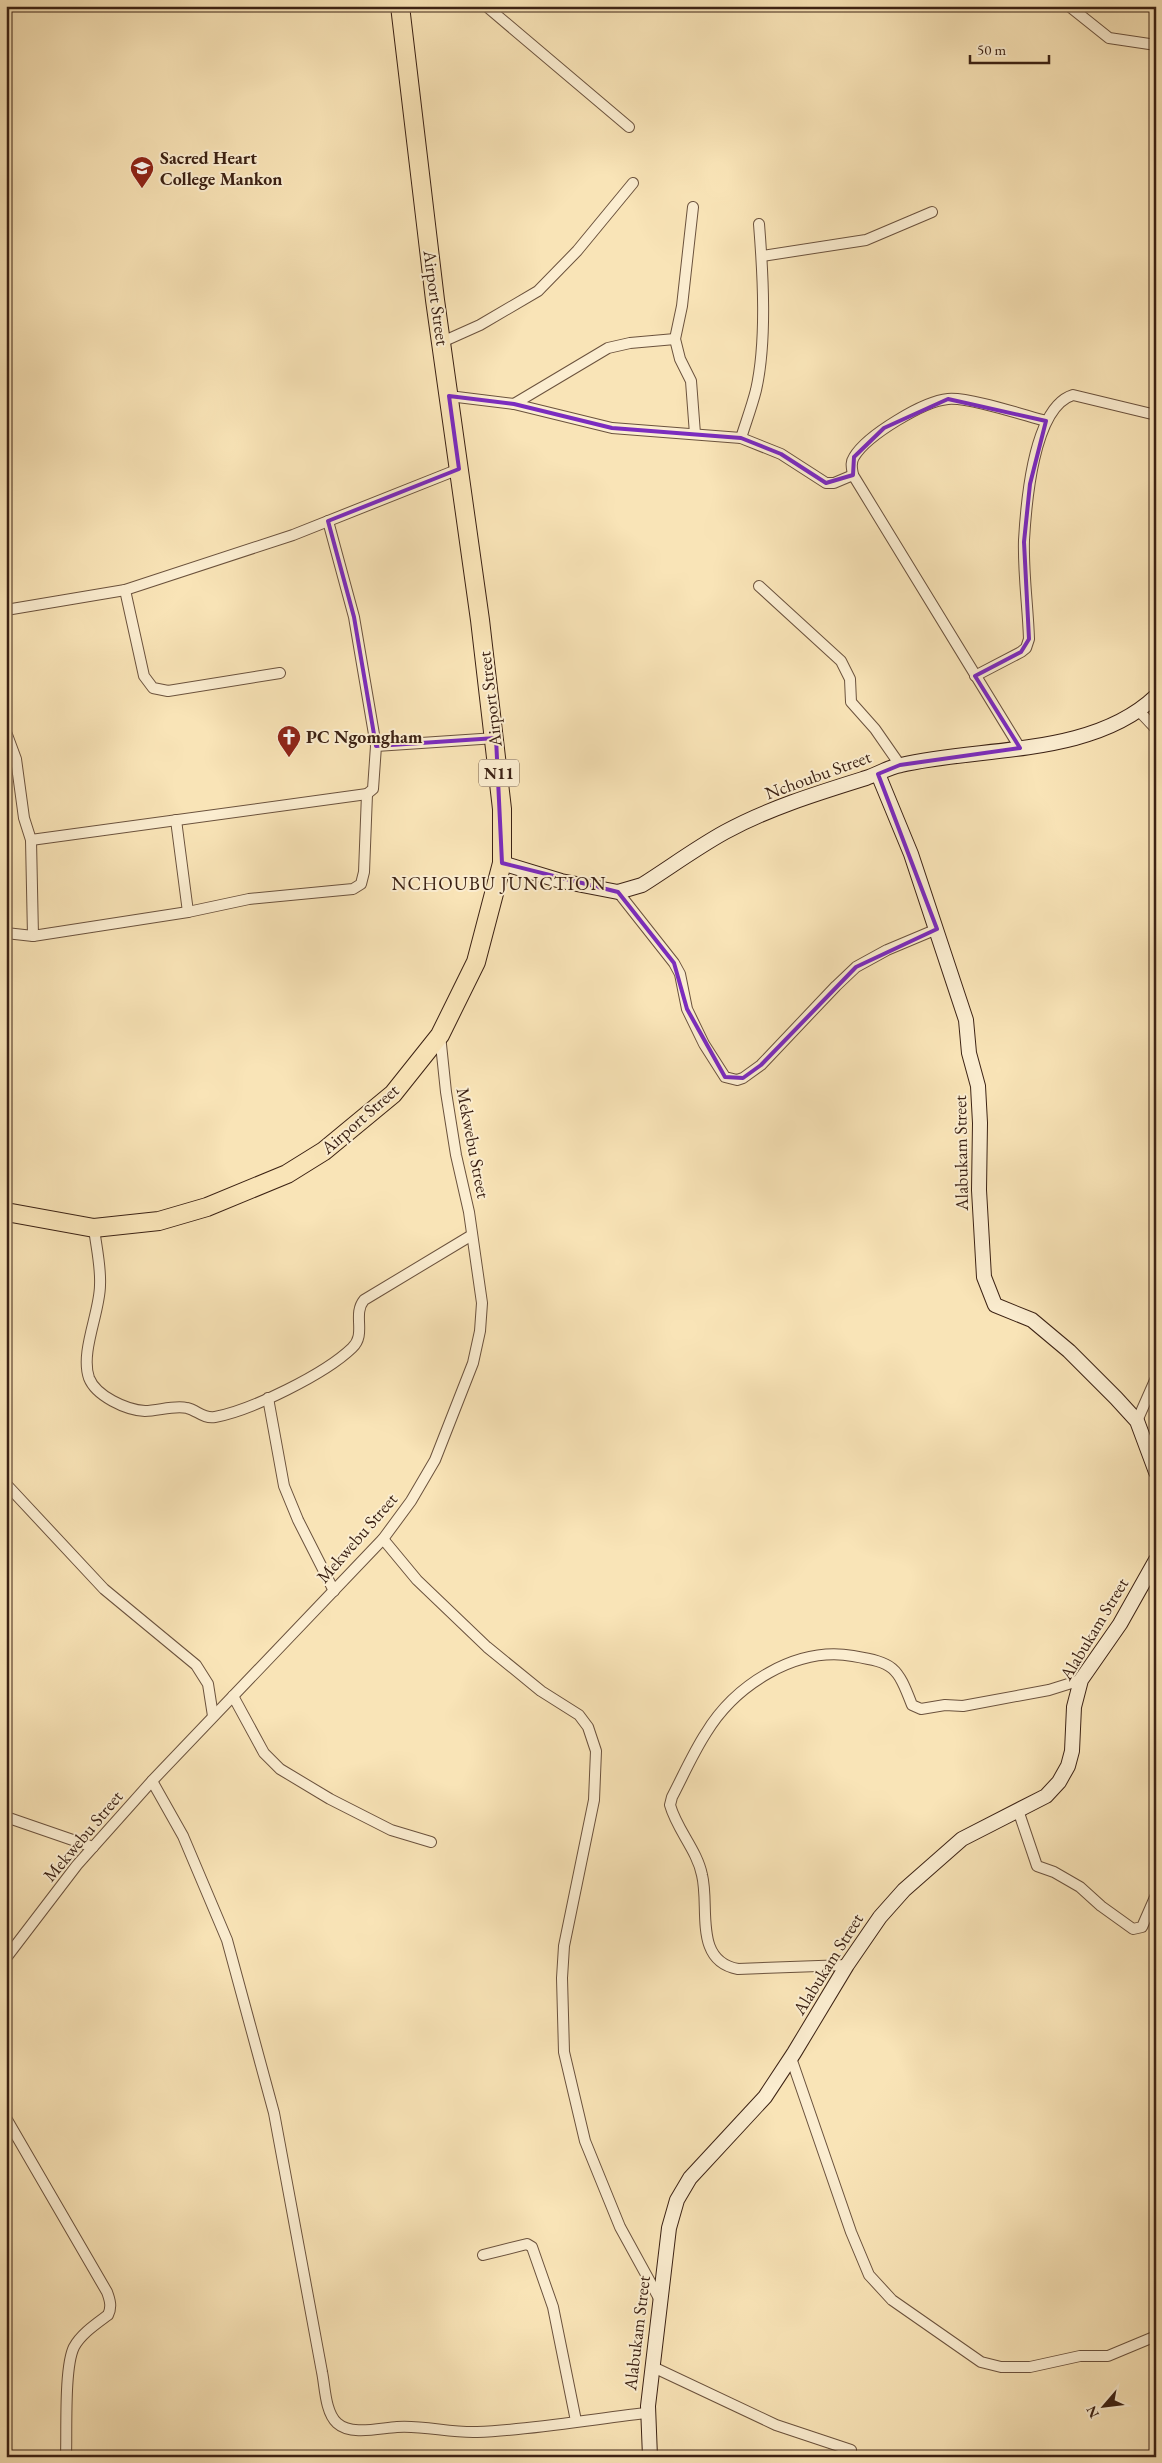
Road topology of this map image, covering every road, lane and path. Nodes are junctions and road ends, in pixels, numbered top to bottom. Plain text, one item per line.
1 (400, 6) edge
2 (486, 6) edge
3 (1069, 6) edge
4 (1156, 45) edge
5 (629, 127) dead end
6 (633, 183) dead end
7 (693, 207) dead end
8 (932, 212) dead end
9 (759, 224) dead end
10 (762, 256) junction
11 (675, 340) junction
12 (442, 342) junction
13 (449, 396) junction
14 (514, 404) junction
15 (1156, 415) edge
16 (1046, 420) junction
17 (695, 434) junction
18 (741, 438) junction
19 (459, 469) junction
20 (853, 475) junction
21 (328, 521) junction
22 (759, 586) dead end
23 (125, 590) junction
24 (6, 610) edge
25 (280, 673) dead end
26 (975, 676) junction
27 (1156, 696) edge
28 (1138, 711) junction
29 (1156, 729) edge
30 (6, 732) edge
31 (496, 738) junction
32 (376, 746) junction
33 (1020, 748) junction
34 (900, 765) junction
35 (878, 774) junction
36 (366, 794) junction
37 (176, 820) junction
38 (31, 840) junction
39 (502, 863) junction
40 (618, 892) junction
41 (188, 912) junction
42 (937, 930) junction
43 (6, 933) edge
44 (33, 936) junction
45 (440, 1035) junction
46 (6, 1212) edge
47 (94, 1228) junction
48 (472, 1235) junction
49 (1156, 1378) edge
50 (268, 1398) junction
51 (1137, 1421) junction
52 (1156, 1472) edge
53 (6, 1484) edge
54 (383, 1539) junction
55 (1156, 1560) edge
56 (334, 1591) junction
57 (1082, 1680) junction
58 (233, 1696) junction
59 (213, 1716) junction
60 (152, 1781) junction
61 (1018, 1810) junction
62 (6, 1818) edge
63 (431, 1842) dead end
64 (93, 1847) junction
65 (1156, 1895) edge
66 (6, 1958) edge
67 (847, 1965) junction
68 (791, 2058) junction
69 (6, 2118) edge
70 (483, 2255) dead end
71 (660, 2300) junction
72 (1156, 2336) edge
73 (653, 2367) junction
74 (647, 2413) junction
75 (576, 2421) junction
76 (851, 2450) dead end
77 (66, 2457) edge
78 (650, 2457) edge

1 - 12 highway, Airport Street / N11
2 - 5 street
3 - 4 street
6 - 12 street
7 - 11 street
8 - 10 street
9 - 10 street
10 - 18 street
11 - 14 street
11 - 17 street
12 - 13 highway, Airport Street / N11
13 - 14 street
13 - 19 highway, Airport Street / N11
14 - 17 street
15 - 16 street
16 - 20 street
16 - 26 street
17 - 18 street
18 - 20 street
19 - 21 street
19 - 31 highway, Airport Street / N11
20 - 26 street
21 - 23 street
21 - 32 street
22 - 34 street
23 - 24 street
23 - 25 street
26 - 33 street
27 - 28 street, Nchoubu Street
28 - 29 street
28 - 33 street, Nchoubu Street
30 - 38 street
31 - 32 street
31 - 39 highway, Airport Street / N11
32 - 36 street
33 - 34 street, Nchoubu Street
34 - 35 street, Nchoubu Street
35 - 40 street, Nchoubu Street
35 - 42 street, Alabukam Street
36 - 37 street
36 - 41 street
37 - 38 street
37 - 41 street
38 - 44 street
39 - 40 street, Nchoubu Street
39 - 45 highway, Airport Street / N11
40 - 42 street
41 - 44 street
42 - 51 street, Alabukam Street
43 - 44 street
45 - 47 highway, Airport Street / N11
45 - 48 street, Mekwebu Street
46 - 47 highway, Airport Street / N11
47 - 50 street
48 - 50 street
48 - 54 street, Mekwebu Street
49 - 51 street
50 - 56 street
51 - 52 street, Alabukam Street
53 - 59 street
54 - 56 street, Mekwebu Street
54 - 71 street
55 - 57 street, Alabukam Street
56 - 58 street, Mekwebu Street
57 - 61 street, Alabukam Street
57 - 67 street
58 - 59 street, Mekwebu Street
58 - 63 street
59 - 60 street, Mekwebu Street
60 - 64 street, Mekwebu Street
60 - 75 street
61 - 65 street
61 - 67 street, Alabukam Street
62 - 64 street
64 - 66 street, Mekwebu Street
67 - 68 street, Alabukam Street
68 - 71 street, Alabukam Street
68 - 72 street
69 - 77 street
70 - 75 street
71 - 73 street, Alabukam Street
73 - 74 street, Alabukam Street
73 - 76 street
74 - 75 street
74 - 78 street, Alabukam Street

